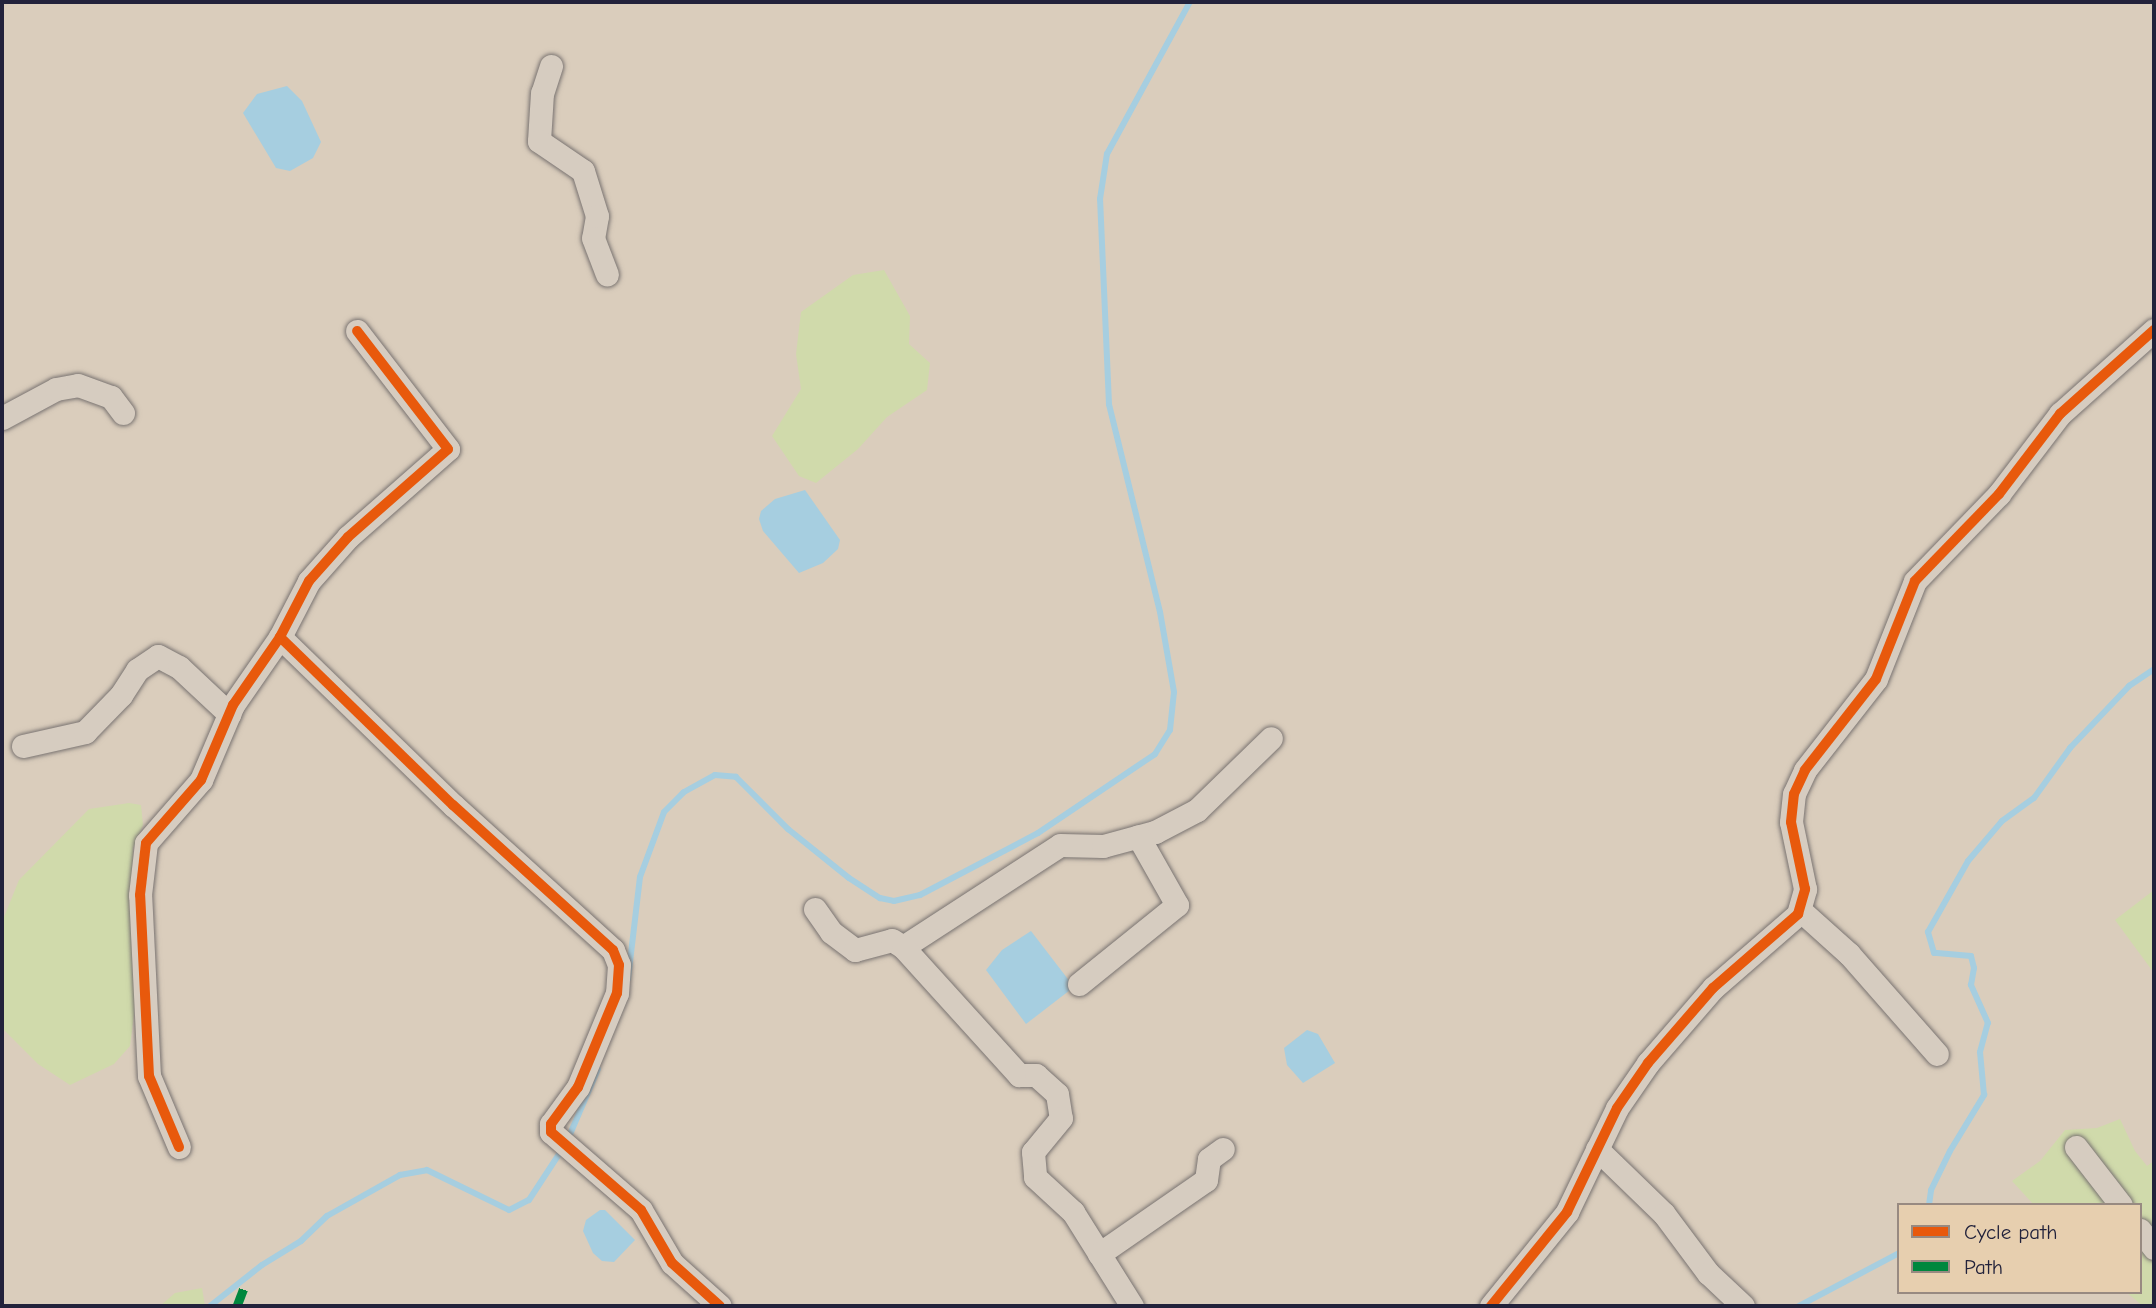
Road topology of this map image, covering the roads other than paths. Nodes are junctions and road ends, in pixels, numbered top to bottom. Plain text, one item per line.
1 (551, 66) dead end
2 (607, 274) dead end
3 (2154, 330) edge
4 (357, 331) dead end
5 (123, 413) dead end
6 (2, 418) edge
7 (280, 636) junction
8 (229, 713) junction
9 (1271, 738) dead end
10 (23, 746) dead end
11 (1138, 836) junction
12 (815, 909) dead end
13 (1800, 910) junction
14 (903, 947) junction
15 (1079, 984) dead end
16 (1937, 1054) dead end
17 (179, 1147) dead end
18 (2076, 1147) dead end
19 (1223, 1149) dead end
20 (1597, 1149) junction
21 (2119, 1203) edge
22 (2142, 1233) edge
23 (2154, 1248) edge
24 (1099, 1254) junction
25 (720, 1306) edge
26 (1132, 1306) edge
27 (1491, 1306) edge
28 (1743, 1306) edge

1 - 2 street
3 - 13 street
4 - 7 street
5 - 6 street
7 - 8 street
7 - 25 street
8 - 10 street
8 - 17 street
9 - 11 street
11 - 14 street
11 - 15 street
12 - 14 street
13 - 16 street
13 - 20 street
14 - 24 street
18 - 21 street
19 - 24 street
20 - 27 street
20 - 28 street
22 - 23 street
24 - 26 street

